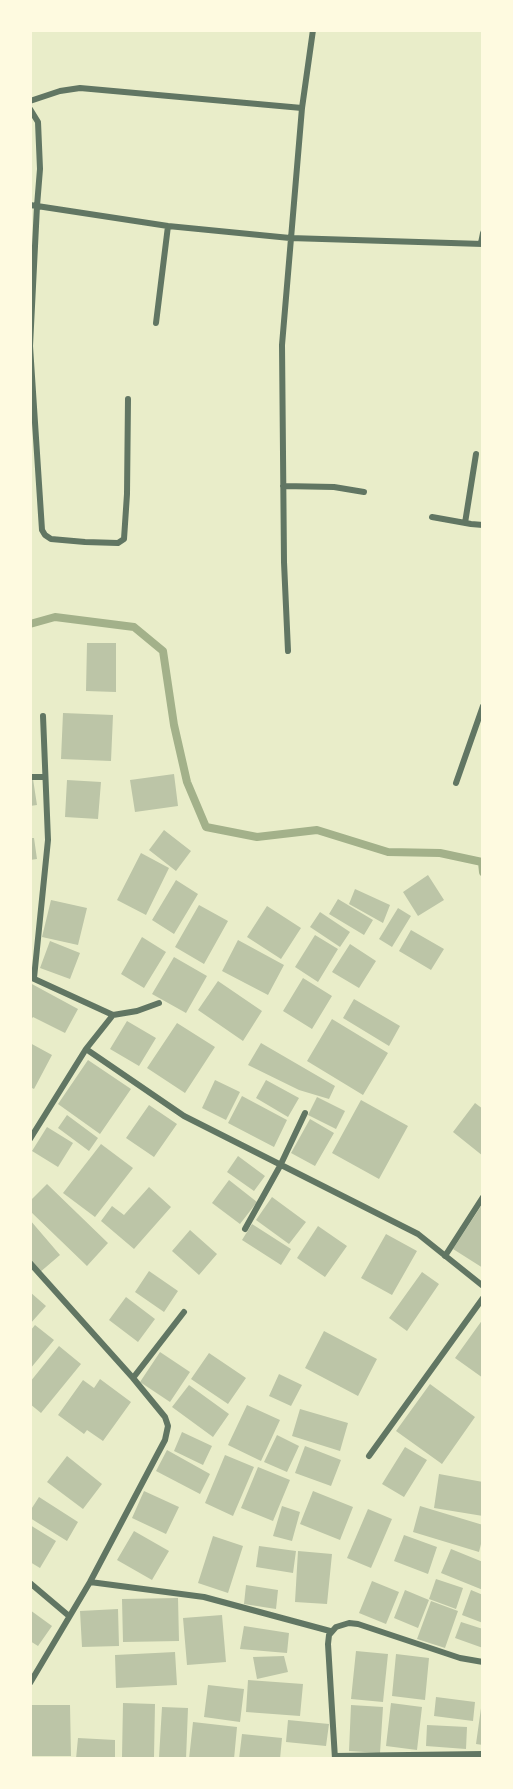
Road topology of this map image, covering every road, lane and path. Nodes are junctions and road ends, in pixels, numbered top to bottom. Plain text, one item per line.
1 (313, 30) edge
2 (30, 101) edge
3 (303, 108) junction
4 (30, 109) edge
5 (34, 205) edge
6 (168, 226) junction
7 (483, 233) edge
8 (290, 238) junction
9 (482, 244) edge
10 (156, 323) dead end
11 (128, 399) dead end
12 (476, 454) dead end
13 (283, 486) junction
14 (364, 492) dead end
15 (432, 517) dead end
16 (465, 523) junction
17 (483, 525) edge
18 (288, 651) dead end
19 (483, 706) edge
20 (43, 716) dead end
21 (30, 777) edge
22 (45, 777) junction
23 (456, 783) dead end
24 (32, 977) edge
25 (159, 1003) dead end
26 (112, 1015) junction
27 (86, 1049) junction
28 (305, 1113) dead end
29 (30, 1139) edge
30 (280, 1166) junction
31 (483, 1197) edge
32 (245, 1230) dead end
33 (445, 1256) junction
34 (30, 1263) edge
35 (483, 1286) edge
36 (483, 1298) edge
37 (184, 1312) dead end
38 (133, 1378) junction
39 (369, 1456) dead end
40 (90, 1582) junction
41 (30, 1583) edge
42 (69, 1616) junction
43 (330, 1631) junction
44 (483, 1662) edge
45 (30, 1683) edge
46 (483, 1754) edge
47 (335, 1758) edge

1 - 3 street
2 - 3 street
3 - 8 street
4 - 5 street
5 - 6 street
5 - 11 street
6 - 8 street
6 - 10 street
7 - 9 street
8 - 9 street
8 - 13 street
12 - 16 street
13 - 14 street
13 - 18 street
15 - 16 street
16 - 17 street
19 - 23 street
20 - 22 street
21 - 22 street
22 - 24 street
24 - 26 street
25 - 26 street
26 - 27 street
27 - 29 street
27 - 30 street
28 - 30 street
30 - 32 street
30 - 33 street
31 - 33 street
33 - 35 street
34 - 38 street
36 - 39 street
37 - 38 street
38 - 40 street
40 - 42 street
40 - 43 street
41 - 42 street
42 - 45 street
43 - 44 street
43 - 47 street
46 - 47 street

